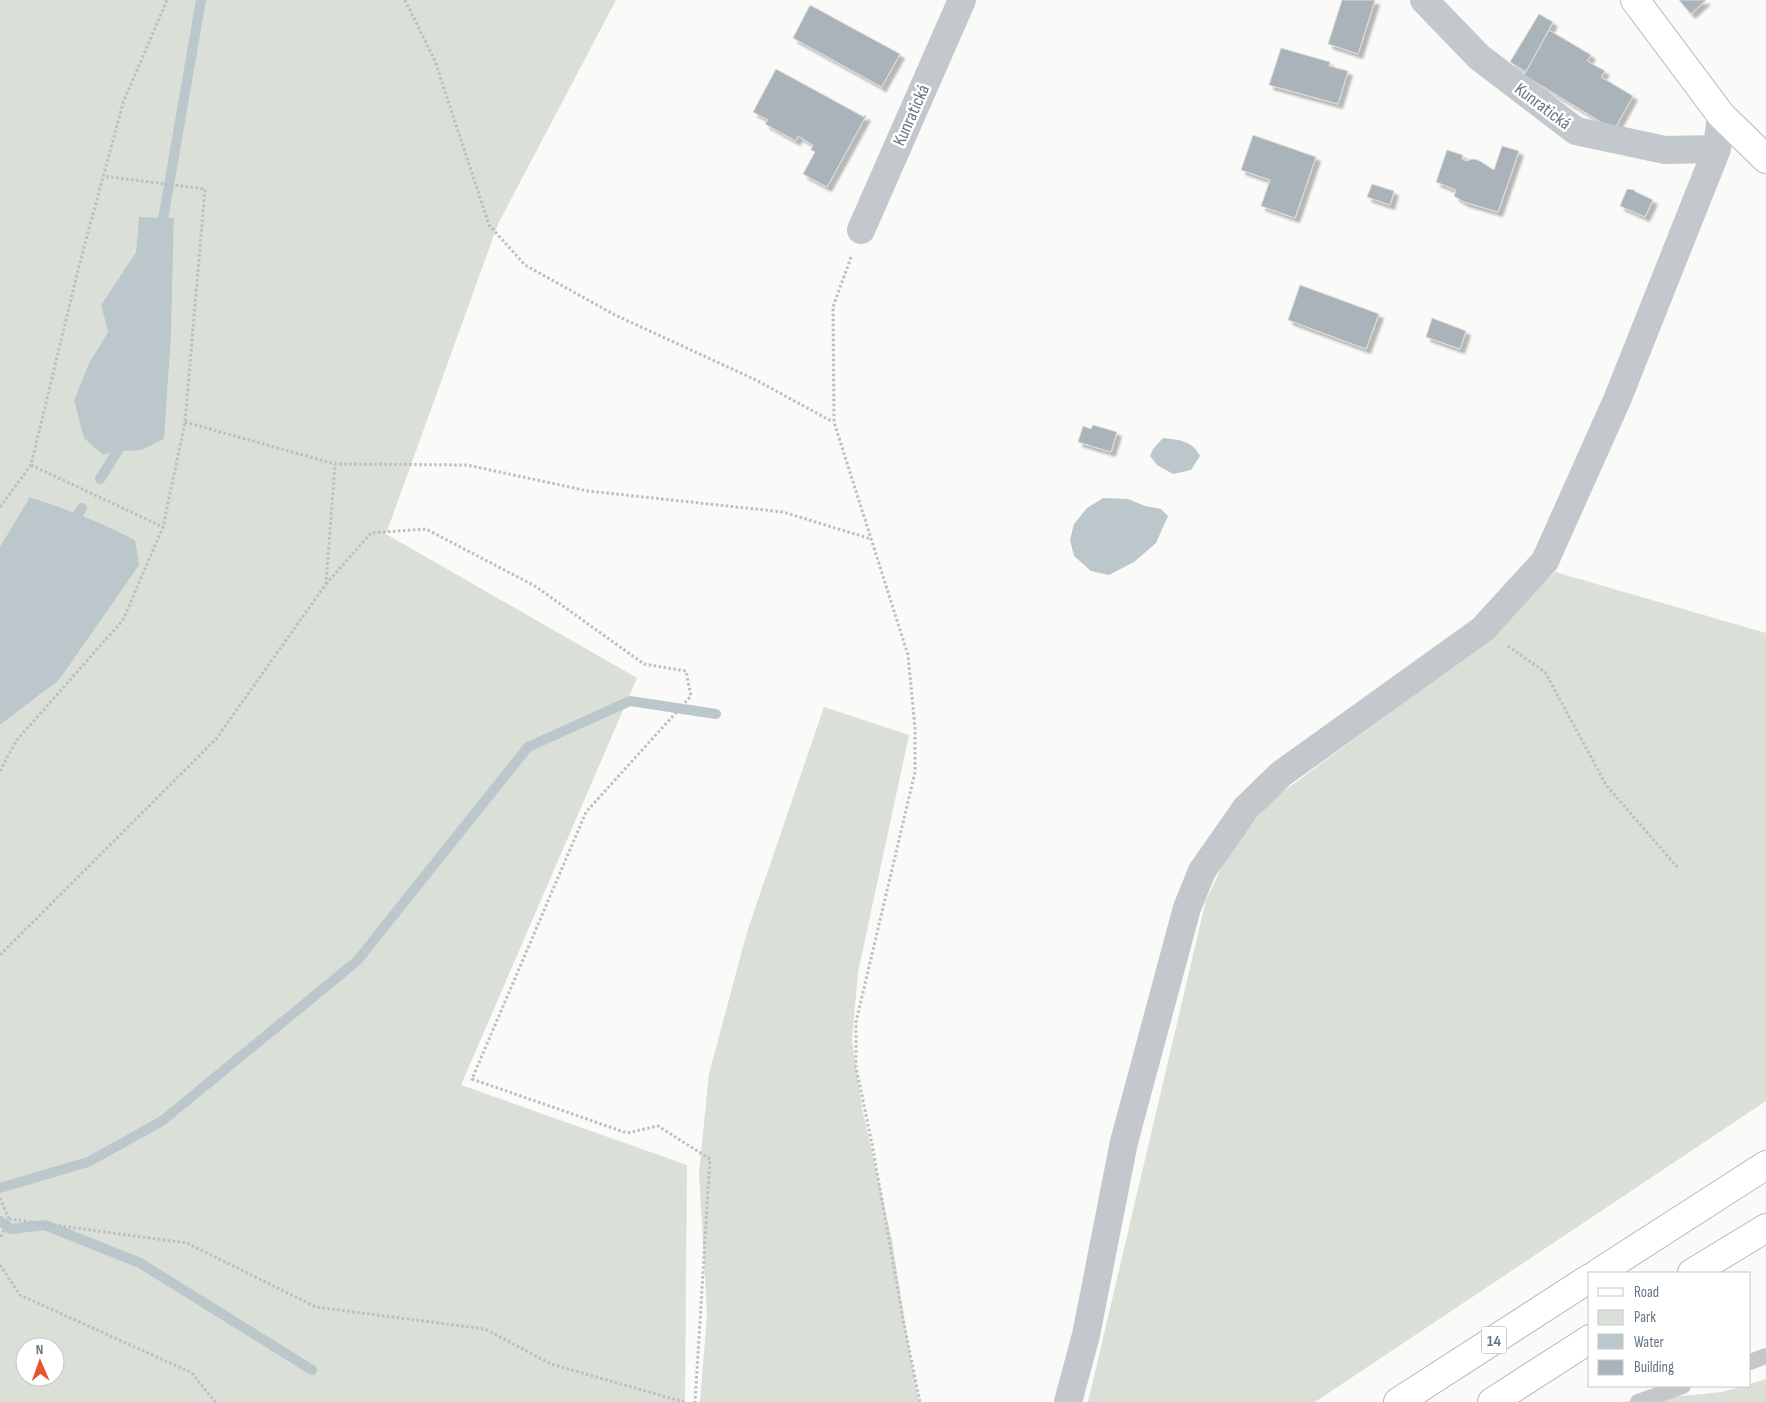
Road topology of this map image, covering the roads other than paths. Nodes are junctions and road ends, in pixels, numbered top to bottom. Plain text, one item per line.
1 (962, 0) edge
2 (1424, 0) edge
3 (1635, 0) edge
4 (1721, 115) junction
5 (1717, 149) junction
6 (1766, 159) edge
7 (861, 230) road end
8 (1766, 1165) edge
9 (1766, 1228) edge
10 (1600, 1272) edge
11 (1694, 1272) edge
12 (1588, 1279) edge
13 (1588, 1340) edge
14 (1766, 1356) edge
15 (1751, 1362) edge
16 (1680, 1387) edge
17 (1068, 1402) edge
18 (1398, 1402) edge
19 (1492, 1402) edge
20 (1638, 1402) edge

1 - 7 street, Kunratická
2 - 5 street, Kunratická
3 - 4 main road
4 - 5 street
4 - 6 main road
5 - 17 street
8 - 10 main road
9 - 11 main road
12 - 18 main road, 14
13 - 19 main road
14 - 15 lane
16 - 20 lane

